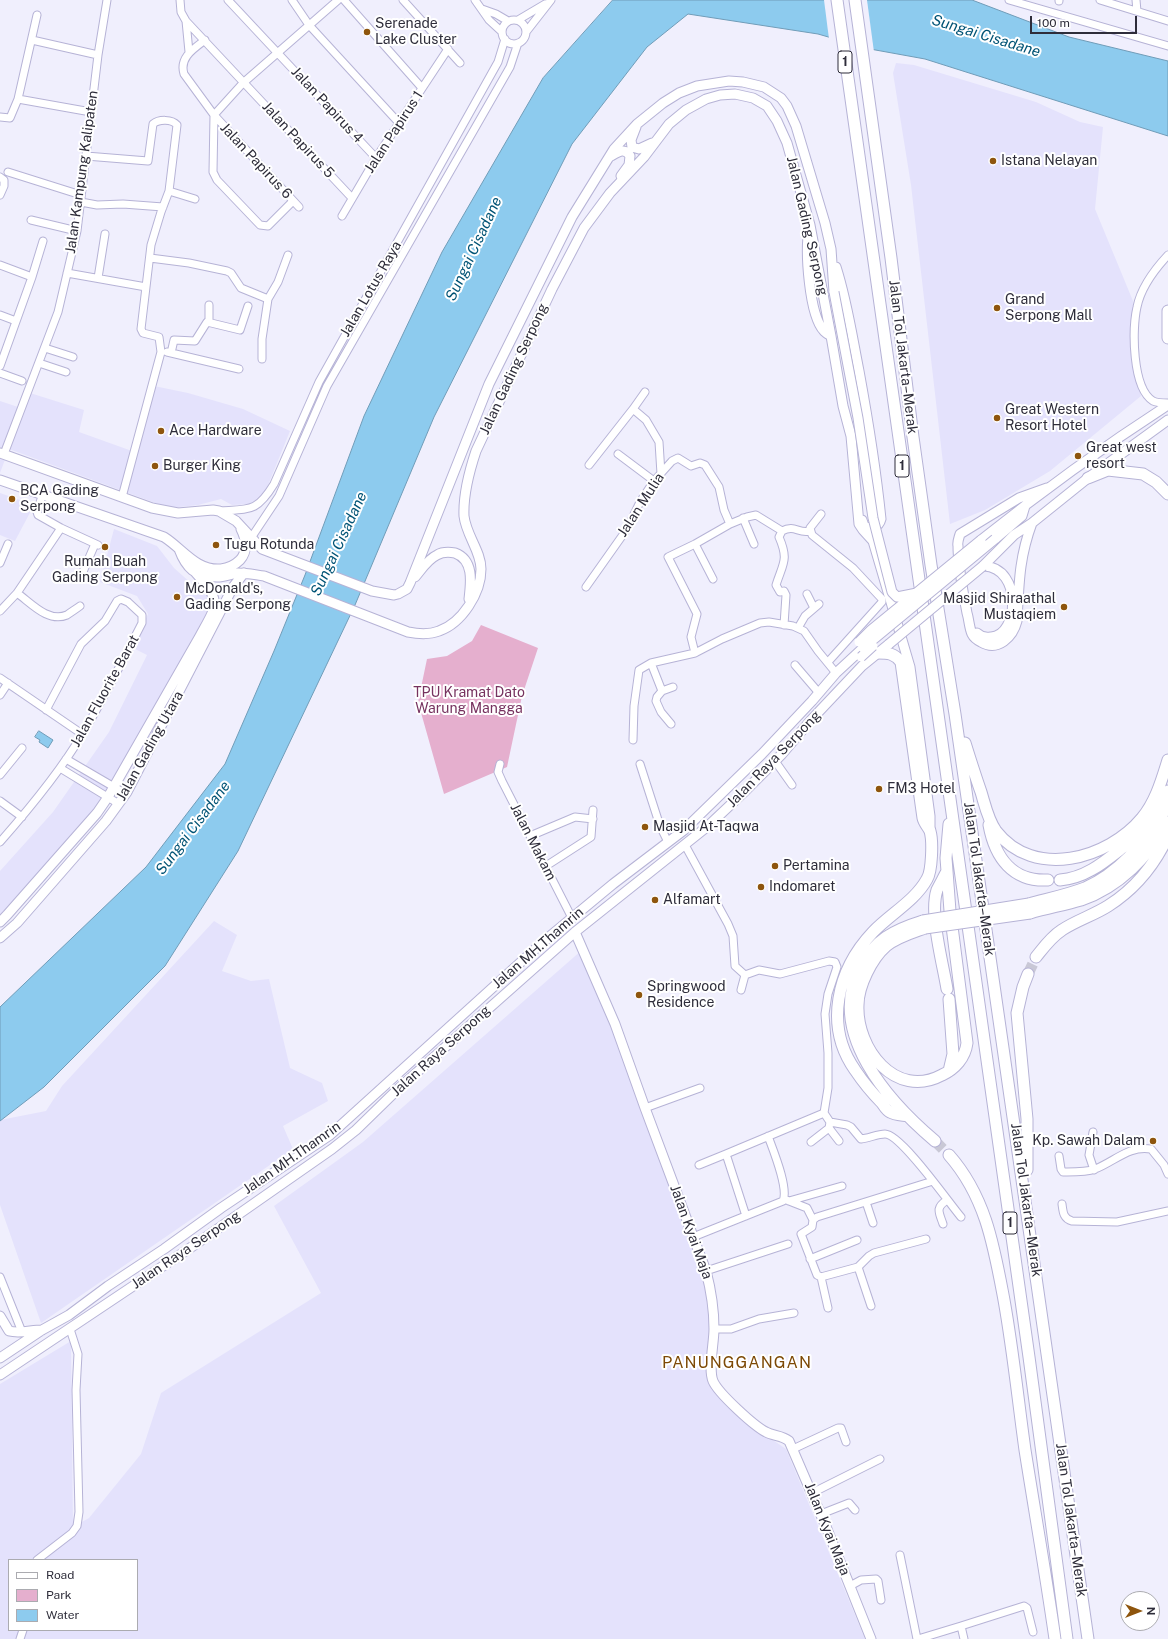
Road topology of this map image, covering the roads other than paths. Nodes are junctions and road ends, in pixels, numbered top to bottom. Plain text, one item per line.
1 (107, 0) edge
2 (180, 0) edge
3 (228, 0) edge
4 (292, 0) edge
5 (338, 0) edge
6 (403, 0) edge
7 (475, 0) edge
8 (836, 0) edge
9 (855, 0) edge
10 (1009, 0) edge
11 (1100, 0) edge
12 (1136, 0) edge
13 (349, 1) edge
14 (550, 1) edge
15 (482, 9) junction
16 (1137, 11) junction
17 (37, 15) dead end
18 (518, 20) junction
19 (186, 21) junction
20 (1168, 21) edge
21 (508, 22) junction
22 (309, 25) junction
23 (526, 32) junction
24 (503, 36) junction
25 (32, 40) junction
26 (205, 40) junction
27 (518, 44) junction
28 (1168, 46) edge
29 (448, 49) junction
30 (189, 52) junction
31 (277, 53) junction
32 (98, 55) junction
33 (460, 63) dead end
34 (243, 83) junction
35 (422, 88) junction
36 (18, 99) junction
37 (91, 112) junction
38 (214, 115) junction
39 (0, 118) edge
40 (399, 123) junction
41 (637, 124) junction
42 (660, 137) junction
43 (86, 156) junction
44 (610, 156) junction
45 (376, 158) junction
46 (8, 172) dead end
47 (1, 177) edge
48 (169, 192) junction
49 (610, 193) junction
50 (0, 195) edge
51 (81, 198) junction
52 (352, 198) junction
53 (195, 199) dead end
54 (293, 201) junction
55 (163, 207) junction
56 (299, 207) dead end
57 (342, 216) dead end
58 (31, 220) dead end
59 (77, 231) junction
60 (105, 234) dead end
61 (43, 241) dead end
62 (831, 249) junction
63 (288, 255) dead end
64 (1168, 255) edge
65 (150, 258) junction
66 (0, 265) edge
67 (67, 273) junction
68 (32, 277) junction
69 (98, 278) junction
70 (146, 287) junction
71 (268, 299) junction
72 (209, 305) dead end
73 (248, 306) dead end
74 (1168, 311) edge
75 (0, 315) edge
76 (16, 321) junction
77 (209, 322) junction
78 (1168, 338) edge
79 (45, 348) junction
80 (161, 352) junction
81 (171, 353) junction
82 (72, 357) dead end
83 (262, 358) dead end
84 (39, 363) junction
85 (0, 366) edge
86 (239, 369) dead end
87 (66, 372) dead end
88 (0, 373) edge
89 (22, 381) dead end
90 (645, 392) dead end
91 (1168, 404) edge
92 (633, 409) junction
93 (1168, 420) edge
94 (2, 453) edge
95 (618, 454) dead end
96 (589, 465) dead end
97 (661, 474) junction
98 (1088, 478) junction
99 (0, 480) edge
100 (654, 481) junction
101 (1047, 488) junction
102 (1168, 494) edge
103 (42, 496) junction
104 (122, 497) junction
105 (266, 498) junction
106 (272, 506) junction
107 (857, 506) junction
108 (1025, 506) junction
109 (220, 511) junction
110 (820, 514) dead end
111 (743, 518) junction
112 (238, 523) junction
113 (1032, 523) junction
114 (730, 524) junction
115 (61, 528) junction
116 (782, 530) junction
117 (810, 531) junction
118 (251, 538) junction
119 (8, 544) dead end
120 (695, 544) junction
121 (754, 544) dead end
122 (179, 549) junction
123 (995, 550) junction
124 (0, 563) edge
125 (983, 566) junction
126 (195, 572) junction
127 (242, 573) junction
128 (82, 574) dead end
129 (713, 579) dead end
130 (410, 582) junction
131 (586, 587) dead end
132 (17, 593) junction
133 (917, 593) junction
134 (807, 594) dead end
135 (80, 606) dead end
136 (468, 607) junction
137 (0, 611) edge
138 (784, 625) junction
139 (970, 626) junction
140 (798, 628) junction
141 (861, 649) junction
142 (695, 653) junction
143 (878, 653) junction
144 (828, 662) junction
145 (652, 663) junction
146 (795, 665) dead end
147 (836, 673) junction
148 (0, 678) edge
149 (8, 683) junction
150 (845, 683) junction
151 (673, 687) dead end
152 (662, 691) junction
153 (819, 693) junction
154 (0, 695) edge
155 (812, 701) joint
156 (46, 710) junction
157 (955, 714) junction
158 (671, 724) dead end
159 (82, 734) junction
160 (633, 740) dead end
161 (22, 748) dead end
162 (66, 759) junction
163 (1168, 760) edge
164 (775, 761) junction
165 (500, 764) dead end
166 (640, 764) dead end
167 (60, 768) junction
168 (0, 774) edge
169 (792, 785) dead end
170 (115, 788) junction
171 (1168, 791) edge
172 (126, 794) junction
173 (108, 797) junction
174 (0, 801) edge
175 (119, 804) junction
176 (1168, 805) edge
177 (985, 807) junction
178 (951, 808) junction
179 (593, 810) dead end
180 (22, 817) junction
181 (593, 819) junction
182 (1168, 822) edge
183 (930, 831) junction
184 (530, 836) junction
185 (1168, 836) edge
186 (0, 842) edge
187 (668, 842) junction
188 (685, 845) junction
189 (643, 862) junction
190 (546, 866) junction
191 (947, 870) junction
192 (650, 872) junction
193 (1048, 880) dead end
194 (1060, 880) dead end
195 (1029, 908) junction
196 (572, 918) junction
197 (0, 922) edge
198 (924, 925) junction
199 (575, 932) junction
200 (0, 938) edge
201 (1036, 957) tunnel mouth
202 (1028, 974) tunnel mouth
203 (745, 975) junction
204 (742, 990) dead end
205 (482, 996) junction
206 (490, 1007) junction
207 (949, 1072) junction
208 (700, 1088) dead end
209 (645, 1108) junction
210 (824, 1113) junction
211 (908, 1116) junction
212 (830, 1125) junction
213 (1093, 1132) dead end
214 (768, 1136) junction
215 (839, 1141) dead end
216 (935, 1141) tunnel mouth
217 (811, 1142) dead end
218 (726, 1154) junction
219 (949, 1155) tunnel mouth
220 (1059, 1156) dead end
221 (699, 1165) dead end
222 (1094, 1170) junction
223 (1168, 1174) edge
224 (933, 1181) junction
225 (842, 1186) dead end
226 (787, 1200) junction
227 (947, 1200) junction
228 (866, 1202) junction
229 (1062, 1204) dead end
230 (1026, 1205) junction
231 (1168, 1211) edge
232 (746, 1216) junction
233 (961, 1217) dead end
234 (813, 1220) junction
235 (873, 1223) dead end
236 (944, 1224) dead end
237 (693, 1237) junction
238 (926, 1239) dead end
239 (857, 1240) dead end
240 (788, 1244) dead end
241 (810, 1259) junction
242 (858, 1267) junction
243 (706, 1272) junction
244 (0, 1277) edge
245 (821, 1277) junction
246 (871, 1306) dead end
247 (828, 1308) dead end
248 (794, 1313) dead end
249 (0, 1316) edge
250 (70, 1329) junction
251 (714, 1329) junction
252 (42, 1330) junction
253 (22, 1332) junction
254 (0, 1358) edge
255 (0, 1363) edge
256 (14, 1366) junction
257 (0, 1375) edge
258 (846, 1442) dead end
259 (793, 1449) junction
260 (880, 1459) dead end
261 (812, 1493) junction
262 (855, 1510) dead end
263 (821, 1514) junction
264 (900, 1555) dead end
265 (38, 1559) edge
266 (850, 1586) junction
267 (880, 1600) dead end
268 (961, 1626) junction
269 (1033, 1632) dead end
270 (871, 1639) edge
271 (918, 1639) edge
272 (964, 1639) edge
273 (1055, 1639) edge
274 (1067, 1639) edge
275 (1088, 1639) edge

1 - 32 street, Jalan Kampung Kalipaten
2 - 19 street
3 - 31 street, Jalan Papirus 4
4 - 22 street
5 - 22 street
6 - 29 street
7 - 15 street
8 - 178 highway, Jalan Tol Jakarta–Merak / 1
9 - 157 highway, Jalan Tol Jakarta–Merak / 1
10 - 28 street
11 - 16 street
12 - 16 street
13 - 35 street
14 - 18 street
14 - 23 street, Jalan Lotus Raya
15 - 21 street
15 - 24 street
16 - 20 street
17 - 25 street
18 - 21 street
18 - 23 street
19 - 26 street, Jalan Papirus 5
19 - 30 street
21 - 24 street, Jalan Lotus Raya
22 - 31 street
22 - 40 street
23 - 27 street, Jalan Lotus Raya
24 - 27 street
24 - 105 street, Jalan Lotus Raya
25 - 32 street
25 - 36 street
26 - 30 street
26 - 34 street, Jalan Papirus 5
27 - 106 street, Jalan Lotus Raya
29 - 33 street
29 - 35 street, Jalan Papirus 1
30 - 38 street, Jalan Papirus 6
31 - 34 street
31 - 45 street, Jalan Papirus 4
32 - 37 street, Jalan Kampung Kalipaten
34 - 38 street
34 - 52 street, Jalan Papirus 5
35 - 40 street, Jalan Papirus 1
36 - 37 street
36 - 39 street
37 - 43 street, Jalan Kampung Kalipaten
38 - 54 street, Jalan Papirus 6
38 - 54 street
40 - 45 street, Jalan Papirus 1
41 - 42 main road
41 - 44 main road, Jalan Gading Serpong
41 - 62 main road, Jalan Gading Serpong
42 - 49 main road, Jalan Gading Serpong
42 - 107 main road, Jalan Gading Serpong
43 - 48 street
43 - 51 street, Jalan Kampung Kalipaten
44 - 49 main road
44 - 130 main road, Jalan Gading Serpong
45 - 52 street, Jalan Papirus 1
46 - 51 street
47 - 50 street
48 - 53 street
48 - 55 street
49 - 136 main road, Jalan Gading Serpong
51 - 55 street
51 - 59 street, Jalan Kampung Kalipaten
52 - 57 street, Jalan Papirus 1
54 - 56 street, Jalan Papirus 6
55 - 65 street
58 - 59 street
59 - 67 street, Jalan Kampung Kalipaten
60 - 69 street
61 - 68 street
62 - 107 main road
62 - 133 main road, Jalan Gading Serpong, bridge
63 - 71 street
64 - 91 street
65 - 70 street
65 - 71 street
66 - 68 street
67 - 69 street
67 - 79 street, Jalan Kampung Kalipaten
68 - 76 street
69 - 70 street
70 - 80 street
71 - 83 street
72 - 77 street
73 - 77 street
74 - 78 highway
75 - 76 street
76 - 85 street
77 - 81 street
79 - 82 street
79 - 84 street, Jalan Kampung Kalipaten
80 - 81 street
80 - 104 street
81 - 86 street
84 - 87 street
84 - 94 street, Jalan Kampung Kalipaten
88 - 89 street
90 - 92 street
91 - 101 main road
92 - 96 street
92 - 97 street
93 - 98 main road
94 - 104 main road
95 - 100 street
97 - 100 street, Jalan Mulia
97 - 114 street, Jalan Mulia
98 - 102 highway
98 - 113 main road
99 - 103 main road
100 - 131 street, Jalan Mulia
101 - 108 main road
101 - 139 main road
103 - 115 street
103 - 122 main road
104 - 109 main road
105 - 106 street
105 - 109 street
106 - 118 street, Jalan Lotus Raya
107 - 183 main road, Jalan Gading Serpong
108 - 133 main road, bridge
108 - 141 main road, bridge
109 - 112 main road, Jalan Gading Serpong
110 - 117 street
111 - 114 street
111 - 116 street
111 - 121 street
112 - 118 main road, Jalan Gading Serpong
112 - 122 main road
113 - 123 main road
113 - 139 main road
114 - 120 street
115 - 128 street
115 - 132 street
116 - 117 street
116 - 138 street
117 - 144 street
118 - 130 main road, Jalan Gading Serpong
119 - 124 street
120 - 129 street
120 - 142 street
122 - 126 main road, Jalan Gading Utara
123 - 125 main road, Jalan Raya Serpong
123 - 141 main road, bridge
125 - 139 main road
125 - 143 main road, Jalan Raya Serpong, bridge
126 - 127 main road, Jalan Gading Serpong
126 - 170 main road, Jalan Gading Utara
127 - 136 main road, Jalan Gading Serpong
127 - 172 main road, Jalan Gading Utara
130 - 136 main road
132 - 135 street
132 - 137 street
133 - 141 main road, bridge
134 - 140 street
138 - 140 street
138 - 142 street
140 - 144 street
141 - 147 main road, Jalan Raya Serpong
141 - 150 main road, Jalan Raya Serpong
142 - 145 street
143 - 150 main road, Jalan Raya Serpong
143 - 183 highway
144 - 147 street
145 - 152 street
145 - 160 street
146 - 153 street
147 - 153 main road, Jalan Raya Serpong
148 - 149 street
149 - 154 street
149 - 156 street
150 - 164 main road, Jalan Raya Serpong
151 - 152 street
152 - 158 street
153 - 155 main road, Jalan Raya Serpong
155 - 187 main road, Jalan MH.Thamrin
156 - 159 street
156 - 159 street, Jalan Fluorite Barat
157 - 177 highway
157 - 230 highway, Jalan Tol Jakarta–Merak / 1
159 - 162 street, Jalan Fluorite Barat
161 - 168 street
162 - 167 street, Jalan Fluorite Barat
162 - 170 street
163 - 177 highway
164 - 169 street
164 - 188 main road, Jalan Raya Serpong
165 - 184 street, Jalan Makam
166 - 187 street
167 - 173 street
167 - 180 street, Jalan Fluorite Barat
170 - 172 street
170 - 173 main road, Jalan Gading Utara
171 - 194 highway
172 - 175 main road, Jalan Gading Utara
173 - 175 street
173 - 197 main road, Jalan Gading Utara
174 - 180 street
175 - 200 main road, Jalan Gading Utara
176 - 195 highway
177 - 193 highway
178 - 191 highway
178 - 274 highway, Jalan Tol Jakarta–Merak / 1
179 - 181 street
180 - 186 street, Jalan Fluorite Barat
181 - 184 street
181 - 190 street
182 - 195 highway
183 - 211 highway
184 - 190 street, Jalan Makam
185 - 201 highway
187 - 189 main road, Jalan MH.Thamrin
188 - 192 main road, Jalan Raya Serpong
188 - 203 street
189 - 192 main road
189 - 196 main road, Jalan MH.Thamrin
190 - 196 street, Jalan Makam
191 - 207 highway
191 - 207 highway
192 - 199 main road, Jalan Raya Serpong
195 - 198 highway, bridge
196 - 205 main road, Jalan MH.Thamrin
198 - 207 highway
198 - 211 highway
199 - 206 main road, Jalan Raya Serpong
199 - 209 main road, Jalan Kyai Maja
202 - 230 highway
203 - 204 street
203 - 210 street
205 - 206 main road
205 - 252 main road, Jalan MH.Thamrin
206 - 250 main road, Jalan Raya Serpong
208 - 209 street
209 - 237 main road, Jalan Kyai Maja
210 - 212 street
210 - 214 street
211 - 216 highway
212 - 215 street
212 - 217 street
212 - 224 street
213 - 222 street
214 - 218 street
214 - 226 street
218 - 221 street
218 - 232 street
219 - 273 highway
220 - 222 street
222 - 223 street
224 - 227 street
224 - 228 street
225 - 226 street
226 - 232 street
226 - 234 street
227 - 233 street
227 - 236 street
228 - 234 street
228 - 235 street
229 - 231 street
230 - 275 highway, Jalan Tol Jakarta–Merak / 1
232 - 237 street
234 - 241 street
237 - 243 main road, Jalan Kyai Maja
238 - 242 street
239 - 241 street
240 - 243 street
241 - 245 street
242 - 245 street
242 - 246 street
243 - 251 main road, Jalan Kyai Maja
244 - 253 street
245 - 247 street
248 - 251 street
249 - 253 main road
250 - 256 main road, Jalan Raya Serpong
250 - 265 street
251 - 259 main road, Jalan Kyai Maja
252 - 253 main road
252 - 254 main road, Jalan MH.Thamrin
255 - 256 main road
256 - 257 main road, Jalan Raya Serpong
258 - 259 street
259 - 261 main road, Jalan Kyai Maja
260 - 261 street
261 - 263 main road, Jalan Kyai Maja
262 - 263 street
263 - 266 main road, Jalan Kyai Maja
264 - 271 street
266 - 267 street
266 - 270 main road, Jalan Kyai Maja
268 - 269 street
268 - 271 street
268 - 272 street

